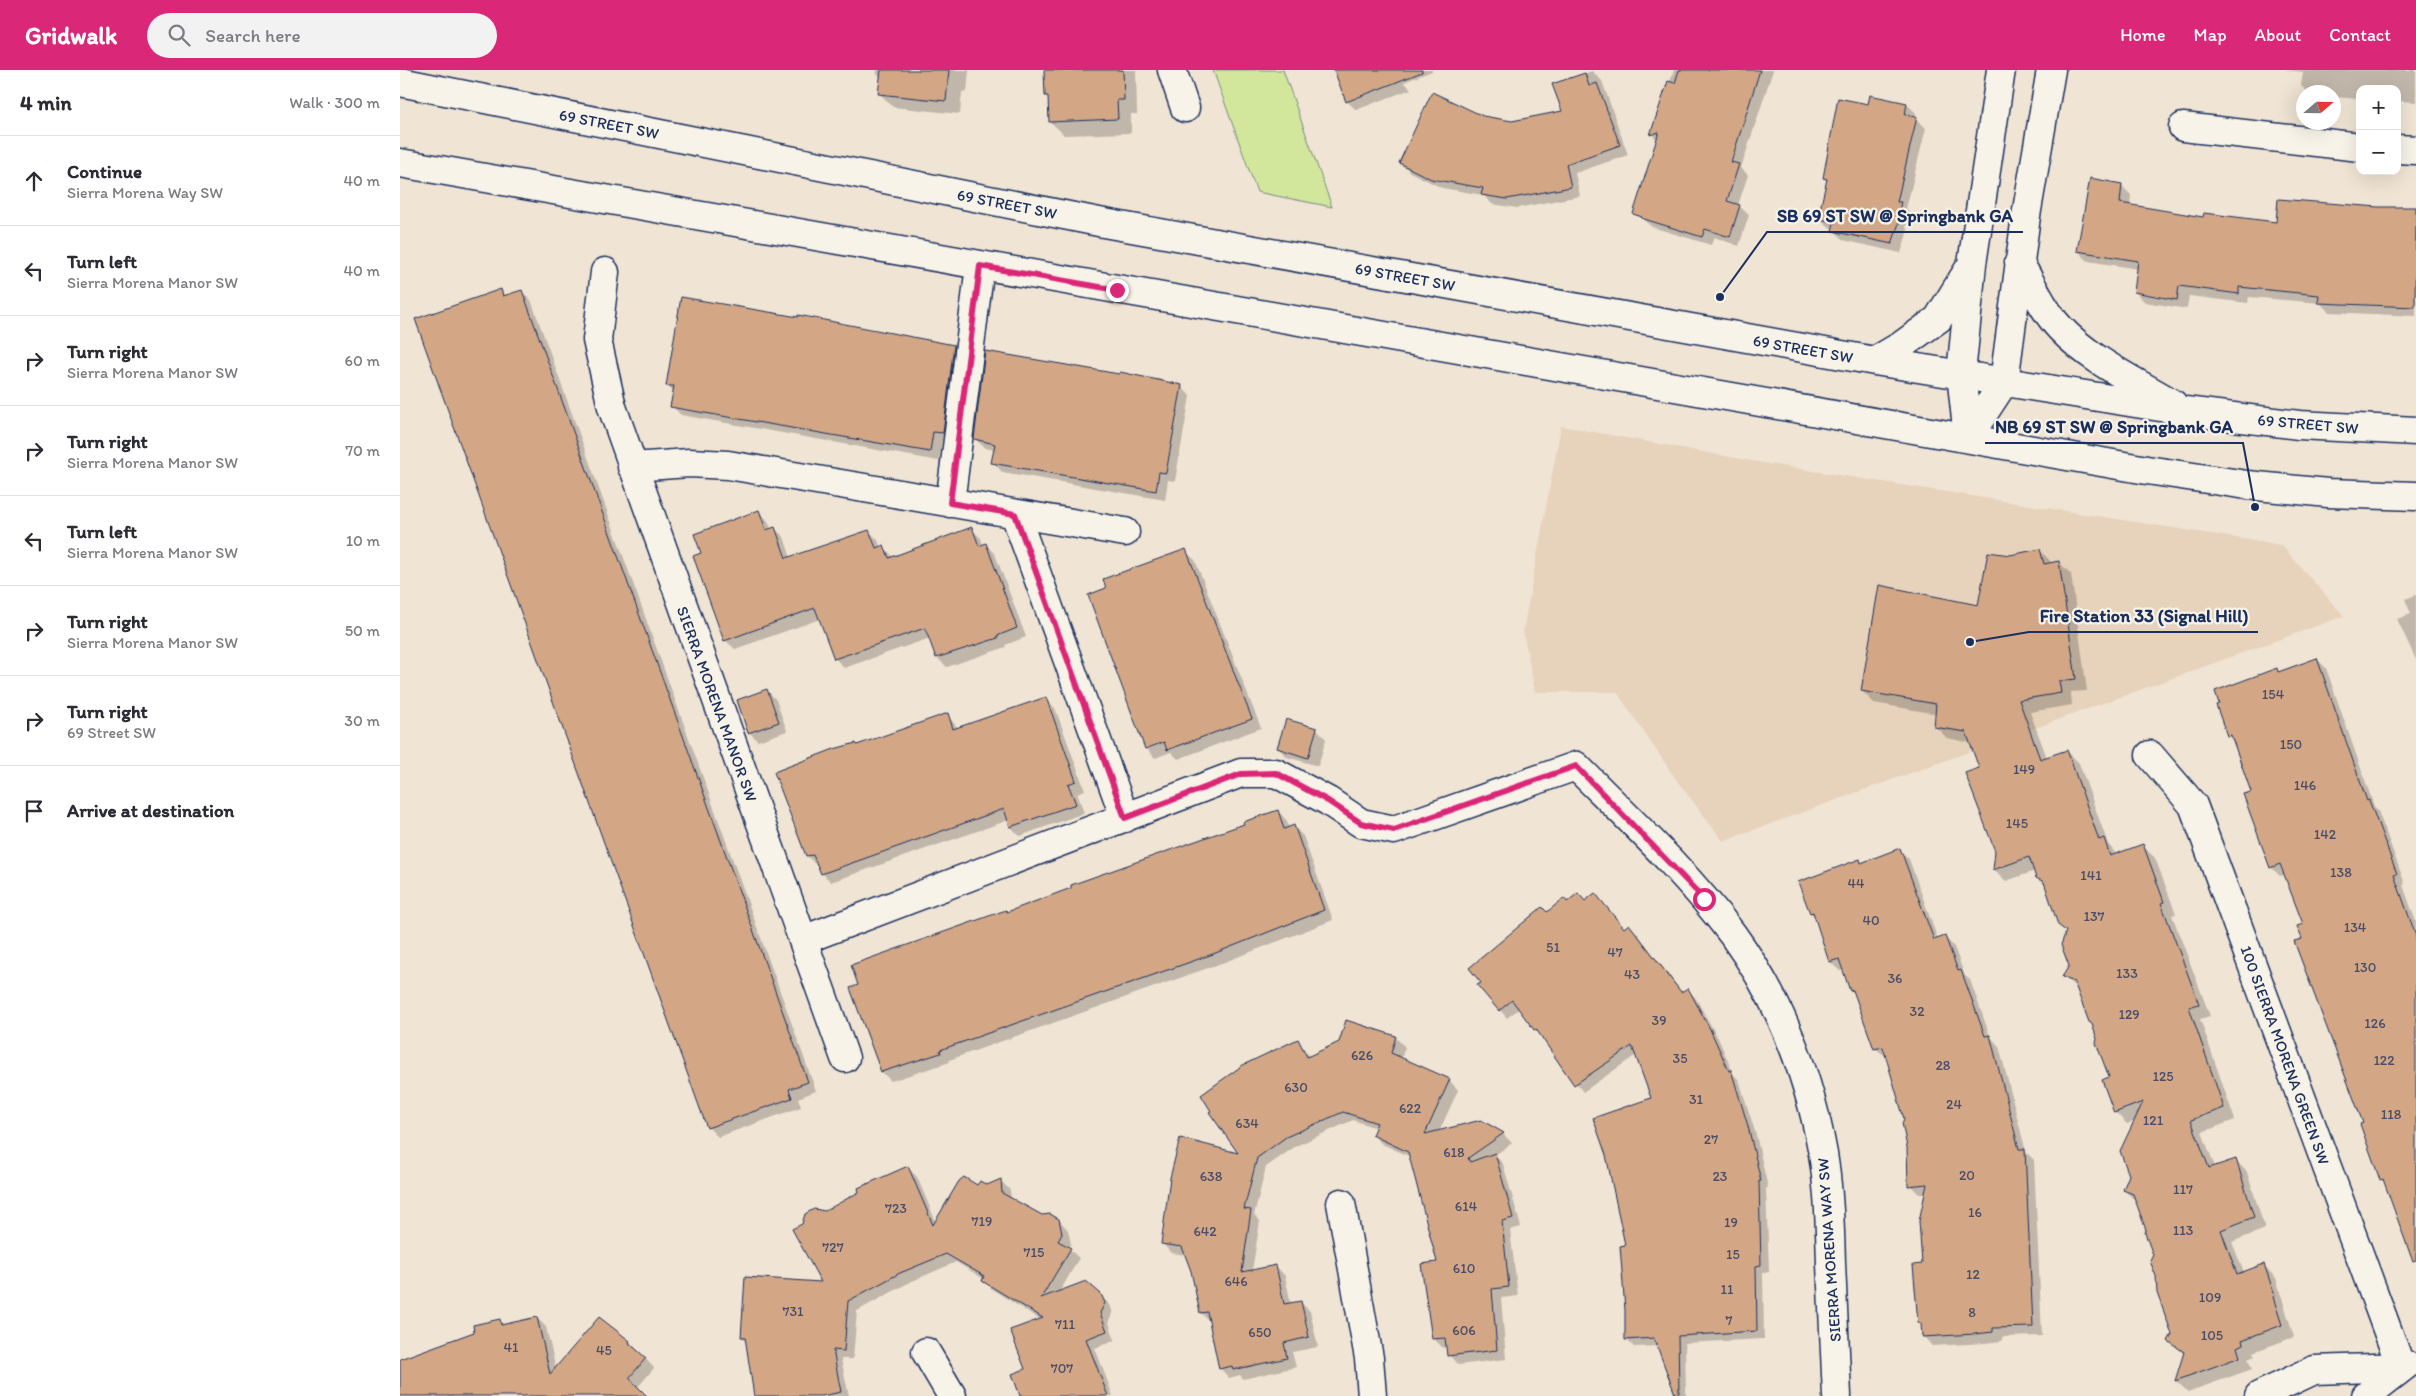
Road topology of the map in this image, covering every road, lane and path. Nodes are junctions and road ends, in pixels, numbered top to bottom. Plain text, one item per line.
1 (1172, 70) edge
2 (2001, 70) edge
3 (2051, 70) edge
4 (400, 82) edge
5 (1185, 108) dead end
6 (2183, 127) dead end
7 (2356, 147) edge
8 (2401, 149) edge
9 (2416, 150) edge
10 (400, 163) edge
11 (2019, 262) junction
12 (1972, 264) junction
13 (980, 266) junction
14 (605, 272) dead end
15 (1874, 362) junction
16 (1961, 374) junction
17 (2004, 382) junction
18 (2185, 411) junction
19 (2416, 431) edge
20 (1968, 438) junction
21 (632, 467) junction
22 (2416, 496) edge
23 (950, 503) junction
24 (1015, 514) junction
25 (1126, 532) dead end
26 (2150, 755) dead end
27 (1125, 818) junction
28 (803, 940) junction
29 (845, 1058) dead end
30 (1341, 1203) dead end
31 (926, 1352) dead end
32 (2408, 1364) edge
33 (952, 1396) edge
34 (1372, 1396) edge
35 (1837, 1396) edge
36 (2259, 1396) edge
37 (2366, 1396) edge

1 - 5 street
2 - 12 street
3 - 11 street
4 - 15 street, 69 STREET SW
6 - 7 street
8 - 9 street
10 - 13 street
11 - 17 street
11 - 18 street
12 - 15 street
12 - 16 street
13 - 20 street
13 - 23 street
14 - 21 street, SIERRA MORENA MANOR SW
15 - 16 street, 69 STREET SW
16 - 17 street, 69 STREET SW
16 - 20 street
17 - 18 street, 69 STREET SW
17 - 20 street
18 - 19 street, 69 STREET SW
20 - 22 street
21 - 23 street
21 - 28 street, SIERRA MORENA MANOR SW
23 - 24 street
24 - 25 street
24 - 27 street
26 - 32 street, 100 SIERRA MORENA GREEN SW
27 - 28 street
27 - 35 street, SIERRA MORENA WAY SW
28 - 29 street, SIERRA MORENA MANOR SW
30 - 34 street
31 - 33 street
32 - 36 street
32 - 37 street

